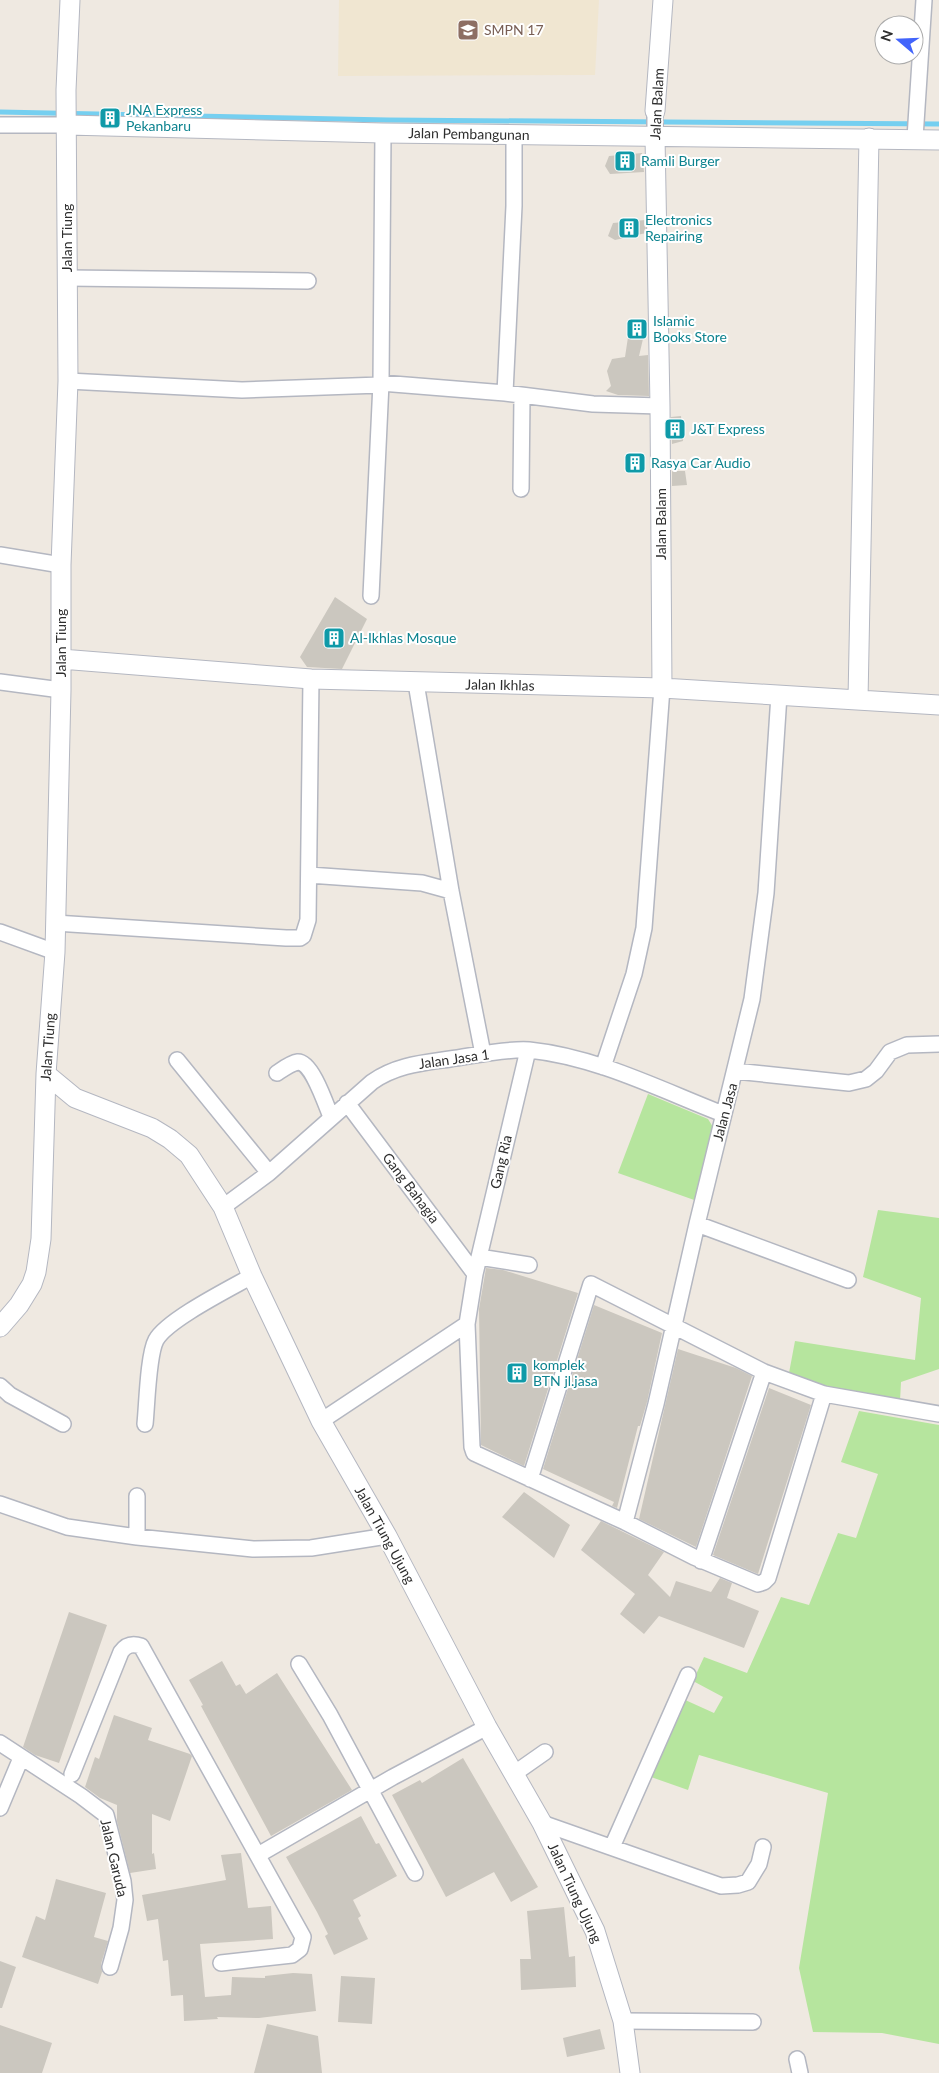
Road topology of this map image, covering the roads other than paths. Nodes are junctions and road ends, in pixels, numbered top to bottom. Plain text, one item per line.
1 (70, 0) edge
2 (663, 0) edge
3 (924, 0) edge
4 (655, 111) joint
5 (67, 122) junction
6 (0, 125) edge
7 (383, 133) junction
8 (514, 134) junction
9 (654, 135) junction
10 (869, 138) junction
11 (915, 138) junction
12 (939, 140) edge
13 (67, 278) junction
14 (308, 281) dead end
15 (68, 381) junction
16 (380, 384) junction
17 (504, 393) junction
18 (522, 396) junction
19 (660, 406) junction
20 (521, 489) dead end
21 (0, 555) edge
22 (61, 565) junction
23 (370, 596) dead end
24 (61, 660) junction
25 (312, 679) junction
26 (0, 682) edge
27 (416, 683) junction
28 (662, 688) junction
29 (61, 690) junction
30 (779, 695) junction
31 (858, 700) junction
32 (939, 705) edge
33 (308, 875) junction
34 (451, 891) junction
35 (55, 922) junction
36 (0, 932) edge
37 (55, 952) junction
38 (939, 1044) edge
39 (528, 1050) junction
40 (483, 1054) junction
41 (177, 1060) dead end
42 (604, 1067) junction
43 (736, 1072) junction
44 (276, 1073) dead end
45 (46, 1074) junction
46 (347, 1103) junction
47 (723, 1114) junction
48 (331, 1117) junction
49 (269, 1173) junction
50 (223, 1207) junction
51 (697, 1224) junction
52 (479, 1257) junction
53 (529, 1265) dead end
54 (475, 1274) junction
55 (252, 1276) junction
56 (848, 1280) dead end
57 (467, 1324) junction
58 (673, 1325) junction
59 (0, 1327) edge
60 (764, 1372) junction
61 (0, 1386) edge
62 (824, 1394) junction
63 (939, 1414) edge
64 (321, 1421) junction
65 (63, 1424) dead end
66 (145, 1424) dead end
67 (530, 1479) junction
68 (137, 1496) dead end
69 (0, 1504) edge
70 (625, 1522) junction
71 (387, 1536) junction
72 (137, 1537) junction
73 (701, 1561) junction
74 (299, 1664) dead end
75 (688, 1675) dead end
76 (487, 1726) junction
77 (0, 1743) edge
78 (545, 1752) dead end
79 (21, 1758) junction
80 (514, 1773) junction
81 (72, 1774) dead end
82 (370, 1791) junction
83 (0, 1808) edge
84 (542, 1823) junction
85 (763, 1847) dead end
86 (612, 1848) junction
87 (258, 1855) junction
88 (415, 1873) dead end
89 (220, 1963) dead end
90 (110, 1967) dead end
91 (624, 2021) junction
92 (753, 2022) dead end
93 (630, 2073) edge

1 - 5 street, Jalan Tiung
2 - 4 street, Jalan Balam
3 - 11 street
4 - 9 street, Jalan Balam
5 - 6 street, Jalan Pembangunan
5 - 7 street, Jalan Pembangunan
5 - 13 street, Jalan Tiung
7 - 8 street, Jalan Pembangunan
7 - 16 street
8 - 9 street, Jalan Pembangunan
8 - 17 street
9 - 10 street, Jalan Pembangunan
9 - 19 street, Jalan Balam
10 - 11 street, Jalan Pembangunan
10 - 31 street
11 - 12 street, Jalan Pembangunan
13 - 14 street
13 - 15 street, Jalan Tiung
15 - 16 street
15 - 22 street, Jalan Tiung
16 - 17 street
16 - 23 street
17 - 18 street
18 - 19 street
18 - 20 street
19 - 28 street, Jalan Balam
21 - 22 street
22 - 24 street, Jalan Tiung
24 - 25 street, Jalan Ikhlas
24 - 29 street, Jalan Tiung
25 - 27 street, Jalan Ikhlas
25 - 33 street
26 - 29 street
27 - 28 street, Jalan Ikhlas
27 - 34 street
28 - 30 street, Jalan Ikhlas
28 - 42 street
29 - 35 street, Jalan Tiung
30 - 31 street, Jalan Ikhlas
30 - 43 street, Jalan Jasa
31 - 32 street, Jalan Ikhlas
33 - 34 street
33 - 35 street
34 - 40 street
35 - 37 street, Jalan Tiung
36 - 37 street
37 - 45 street, Jalan Tiung
38 - 43 street
39 - 40 street, Jalan Jasa 1
39 - 42 street, Jalan Jasa 1
39 - 52 street, Gang Ria
40 - 46 street, Jalan Jasa 1
41 - 49 street
42 - 47 street, Jalan Jasa 1
43 - 47 street, Jalan Jasa
44 - 48 street
45 - 50 street, Jalan Tiung Ujung
45 - 59 street, Jalan Tiung
46 - 48 street, Jalan Jasa 1
46 - 54 street, Gang Bahagia
47 - 51 street, Jalan Jasa
48 - 49 street, Jalan Jasa 1
49 - 50 street, Jalan Jasa 1
50 - 55 street, Jalan Tiung Ujung
51 - 56 street
51 - 58 street, Jalan Jasa
52 - 53 street
52 - 54 street, Gang Ria
54 - 57 street, Gang Ria
55 - 64 street, Jalan Tiung Ujung
55 - 66 street
57 - 64 street
57 - 67 street, Gang Ria
58 - 60 street
58 - 67 street
58 - 70 street, Jalan Jasa
60 - 62 street
60 - 73 street
61 - 65 street
62 - 63 street
62 - 73 street
64 - 71 street, Jalan Tiung Ujung
67 - 70 street
68 - 72 street
69 - 72 street
70 - 73 street
71 - 72 street
71 - 76 street, Jalan Tiung Ujung
74 - 82 street
75 - 86 street
76 - 80 street, Jalan Tiung Ujung
76 - 82 street
77 - 79 street, Jalan Garuda
78 - 80 street
79 - 83 street
79 - 90 street, Jalan Garuda
80 - 84 street, Jalan Tiung Ujung
81 - 87 street
82 - 87 street
82 - 88 street
84 - 86 street
84 - 91 street, Jalan Tiung Ujung
85 - 86 street
87 - 89 street
91 - 92 street
91 - 93 street, Jalan Tiung Ujung

